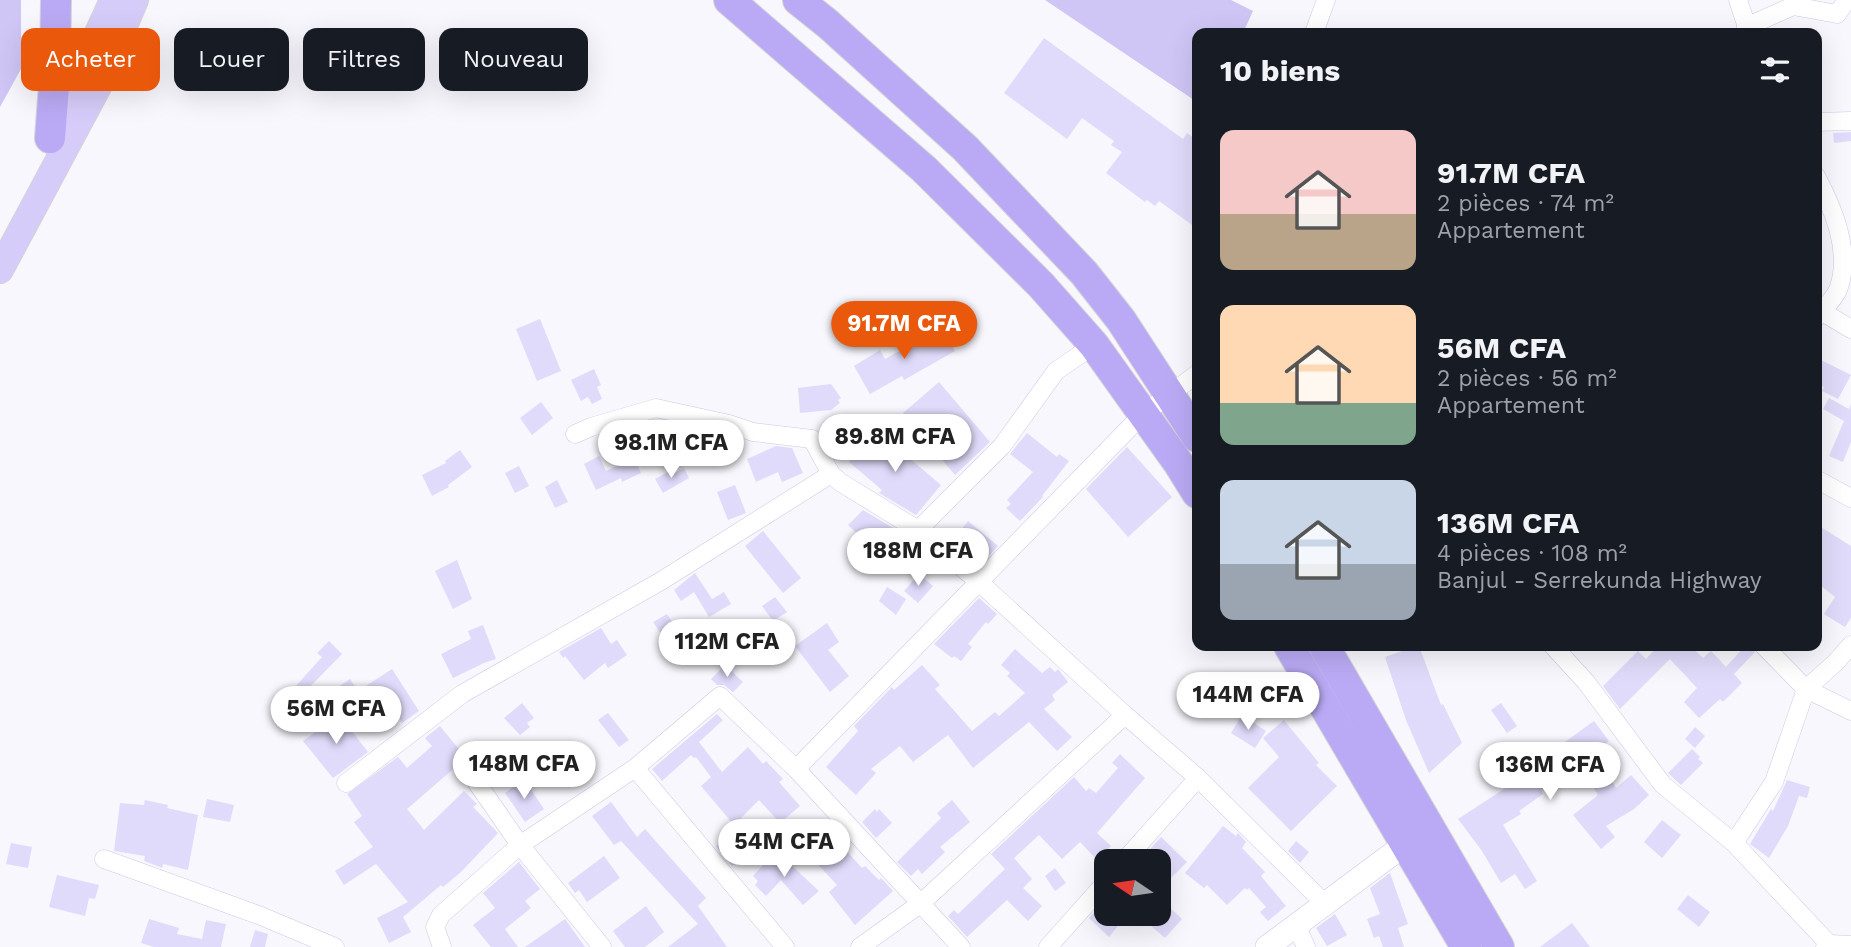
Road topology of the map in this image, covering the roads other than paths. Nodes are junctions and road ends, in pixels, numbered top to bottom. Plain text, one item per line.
1 (56, 0) edge
2 (113, 0) edge
3 (135, 0) edge
4 (729, 0) edge
5 (798, 0) edge
6 (1326, 0) edge
7 (1738, 0) edge
8 (1847, 0) edge
9 (1316, 28) edge
10 (1746, 28) edge
11 (1751, 28) edge
12 (1851, 121) edge
13 (1822, 122) edge
14 (50, 138) junction
15 (1822, 190) edge
16 (0, 235) edge
17 (0, 270) edge
18 (1822, 312) edge
19 (1822, 316) edge
20 (1851, 329) edge
21 (1094, 345) junction
22 (1192, 378) edge
23 (1169, 394) junction
24 (1142, 415) junction
25 (1192, 429) edge
26 (575, 434) dead end
27 (831, 474) junction
28 (1822, 482) edge
29 (1192, 485) edge
30 (1851, 498) edge
31 (918, 530) junction
32 (979, 582) junction
33 (1851, 645) edge
34 (1292, 651) edge
35 (1326, 651) edge
36 (1558, 651) edge
37 (1769, 651) edge
38 (1806, 689) junction
39 (1851, 711) edge
40 (1125, 715) junction
41 (635, 768) junction
42 (796, 769) junction
43 (1198, 778) junction
44 (475, 779) dead end
45 (346, 783) dead end
46 (1417, 835) junction
47 (1734, 843) junction
48 (520, 845) junction
49 (1135, 849) edge
50 (104, 859) dead end
51 (1094, 895) edge
52 (920, 904) junction
53 (1324, 904) junction
54 (1296, 925) junction
55 (1827, 945) edge
56 (1851, 946) edge
57 (335, 947) edge
58 (442, 947) edge
59 (602, 947) edge
60 (785, 947) edge
61 (860, 947) edge
62 (961, 947) edge
63 (1048, 947) edge
64 (1267, 947) edge
65 (1306, 947) edge
66 (1466, 947) edge
67 (1499, 947) edge

1 - 14 highway
2 - 14 main road
3 - 17 main road
4 - 21 highway
5 - 23 highway
6 - 9 street
7 - 10 street
8 - 11 street
12 - 13 street
14 - 16 main road
15 - 18 street
19 - 20 street
21 - 24 highway
21 - 31 street
22 - 23 street
23 - 24 street
23 - 25 highway
24 - 29 highway
24 - 32 street
26 - 27 street
27 - 31 street
27 - 45 street
28 - 30 street
31 - 32 street
32 - 40 street
32 - 42 street
33 - 38 street
34 - 46 highway
35 - 46 highway
36 - 47 street
37 - 38 street
38 - 39 street
38 - 47 street
40 - 43 street
40 - 52 street
41 - 42 street
41 - 48 street
41 - 60 street
42 - 52 street
43 - 49 street
43 - 53 street
44 - 48 street
46 - 53 street
46 - 66 highway
46 - 67 highway
47 - 55 street
48 - 58 street
48 - 59 street
50 - 57 street
51 - 63 street
52 - 61 street
52 - 62 street
53 - 54 street
54 - 64 street
54 - 65 street
55 - 56 street

